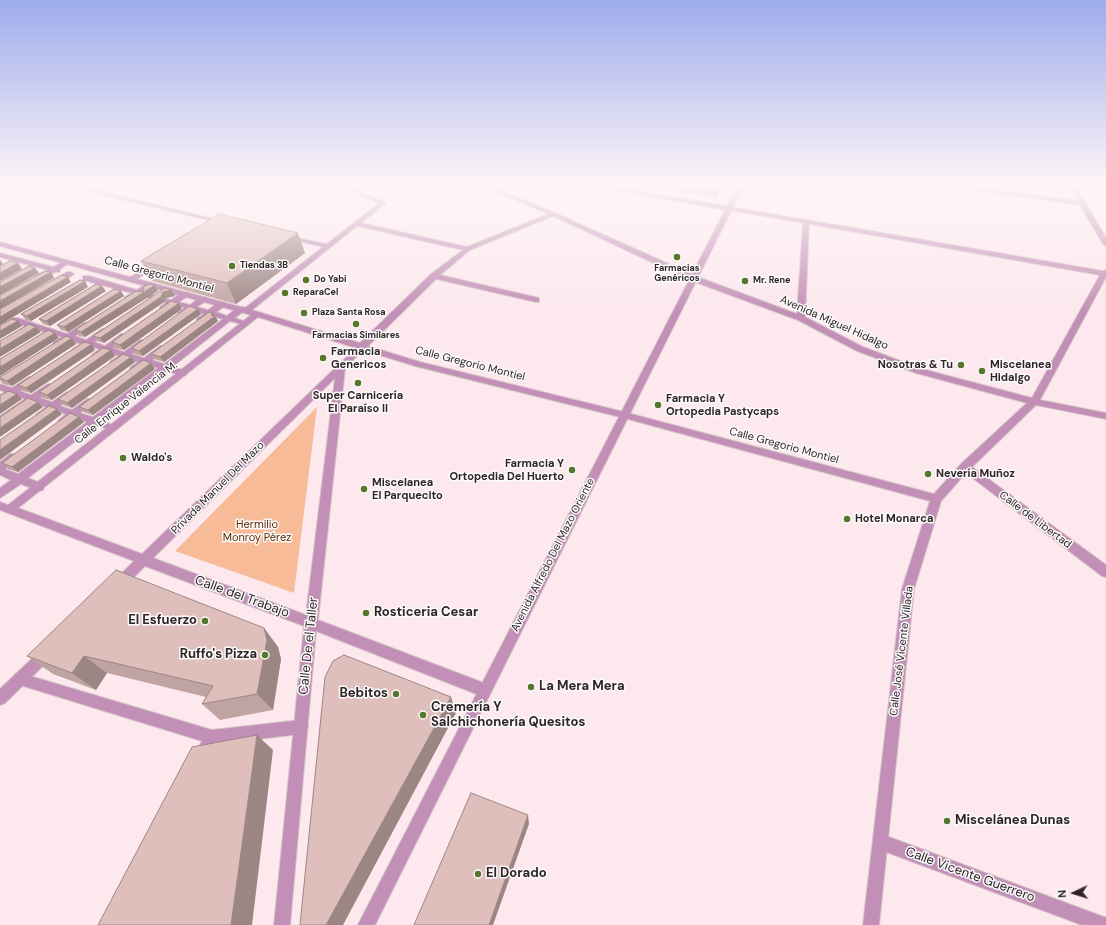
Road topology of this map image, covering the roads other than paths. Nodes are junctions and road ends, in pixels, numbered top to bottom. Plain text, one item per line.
1 (350, 228) edge
2 (374, 228) edge
3 (519, 228) edge
4 (584, 228) edge
5 (720, 228) edge
6 (806, 228) edge
7 (842, 228) edge
8 (1096, 228) edge
9 (283, 235) edge
10 (0, 244) edge
11 (1106, 244) edge
12 (328, 246) junction
13 (14, 248) junction
14 (468, 249) junction
15 (1, 255) edge
16 (164, 259) edge
17 (19, 260) junction
18 (67, 262) junction
19 (38, 265) junction
20 (6, 266) edge
21 (54, 270) junction
22 (99, 271) junction
23 (26, 272) edge
24 (1105, 273) edge
25 (116, 275) junction
26 (434, 276) junction
27 (695, 279) junction
28 (132, 280) junction
29 (34, 281) edge
30 (51, 285) edge
31 (100, 285) junction
32 (150, 285) junction
33 (167, 289) junction
34 (117, 290) junction
35 (137, 293) junction
36 (185, 294) junction
37 (155, 298) junction
38 (203, 299) junction
39 (536, 300) dead end
40 (173, 303) junction
41 (222, 304) junction
42 (118, 305) edge
43 (143, 306) edge
44 (191, 308) junction
45 (244, 310) junction
46 (28, 313) edge
47 (210, 313) junction
48 (257, 314) junction
49 (154, 315) edge
50 (45, 318) edge
51 (229, 318) junction
52 (801, 318) junction
53 (173, 320) edge
54 (93, 321) edge
55 (245, 323) junction
56 (63, 324) edge
57 (112, 326) edge
58 (192, 326) edge
59 (29, 328) junction
60 (130, 332) edge
61 (47, 333) junction
62 (68, 337) junction
63 (149, 338) edge
64 (87, 343) junction
65 (168, 343) edge
66 (361, 347) junction
67 (50, 349) edge
68 (106, 349) junction
69 (125, 354) junction
70 (68, 355) edge
71 (87, 361) edge
72 (145, 361) junction
73 (165, 367) junction
74 (341, 367) junction
75 (107, 368) edge
76 (183, 372) junction
77 (127, 374) edge
78 (38, 376) edge
79 (57, 382) edge
80 (0, 387) edge
81 (77, 389) edge
82 (13, 392) junction
83 (97, 396) edge
84 (32, 399) junction
85 (0, 400) edge
86 (1034, 402) junction
87 (52, 406) junction
88 (73, 414) junction
89 (624, 416) junction
90 (1106, 416) edge
91 (35, 419) edge
92 (0, 421) edge
93 (94, 421) junction
94 (55, 427) edge
95 (113, 428) junction
96 (24, 450) edge
97 (964, 467) junction
98 (0, 468) edge
99 (0, 471) edge
100 (19, 479) junction
101 (39, 487) junction
102 (0, 494) edge
103 (936, 498) junction
104 (5, 508) edge
105 (143, 561) junction
106 (1106, 572) edge
107 (110, 593) edge
108 (311, 622) junction
109 (54, 646) edge
110 (20, 678) junction
111 (484, 690) junction
112 (0, 698) edge
113 (301, 727) junction
114 (212, 737) junction
115 (197, 765) edge
116 (881, 842) junction
117 (282, 925) edge
118 (366, 925) edge
119 (871, 925) edge
120 (1104, 925) edge

1 - 12 street
2 - 14 street
3 - 14 street, Privada Manuel Del Mazo
4 - 27 street, Avenida Miguel Hidalgo
5 - 27 street, Avenida Alfredo Del Mazo Oriente
6 - 52 street
7 - 24 street
8 - 11 street
9 - 12 street
10 - 13 street, Calle Gregorio Montiel
12 - 45 street
13 - 15 street
13 - 18 street, Calle Gregorio Montiel
14 - 26 street, Privada Manuel Del Mazo
15 - 17 street
16 - 28 street
17 - 19 street
17 - 20 street
18 - 21 street
18 - 22 street, Calle Gregorio Montiel
19 - 21 street
19 - 23 street
21 - 29 street
21 - 30 street
22 - 25 street, Calle Gregorio Montiel
22 - 31 street
24 - 86 street, Calle José Vicente Villada
25 - 28 street, Calle Gregorio Montiel
25 - 31 street
26 - 39 street
26 - 66 street, Privada Manuel Del Mazo
27 - 52 street, Avenida Miguel Hidalgo
27 - 89 street, Avenida Alfredo Del Mazo Oriente
28 - 32 street, Calle Gregorio Montiel
28 - 34 street
31 - 34 street
32 - 33 street, Calle Gregorio Montiel
32 - 35 street
33 - 36 street, Calle Gregorio Montiel
33 - 37 street
34 - 35 street
35 - 37 street
35 - 42 street
36 - 38 street, Calle Gregorio Montiel
36 - 40 street
37 - 40 street
37 - 43 street
38 - 41 street, Calle Gregorio Montiel
38 - 44 street
40 - 44 street
40 - 49 street
41 - 45 street, Calle Gregorio Montiel
41 - 47 street
44 - 47 street
44 - 53 street
45 - 48 street, Calle Gregorio Montiel
45 - 51 street
46 - 59 street
47 - 51 street
47 - 58 street
48 - 55 street, Calle Enrique Valencia M.
48 - 66 street, Calle Gregorio Montiel
50 - 59 street
51 - 55 street
51 - 73 street
52 - 86 street, Avenida Miguel Hidalgo
54 - 62 street
55 - 76 street, Calle Enrique Valencia M.
56 - 61 street
57 - 64 street
59 - 61 street
60 - 68 street
61 - 62 street
62 - 64 street
62 - 67 street
63 - 69 street
64 - 68 street
64 - 70 street
65 - 72 street
66 - 74 street, Privada Manuel Del Mazo
66 - 89 street, Calle Gregorio Montiel
68 - 69 street
68 - 71 street
69 - 72 street
69 - 75 street
72 - 73 street
72 - 77 street
73 - 76 street
73 - 93 street
74 - 105 street, Privada Manuel Del Mazo
74 - 108 street, Calle De el Taller
76 - 95 street, Calle Enrique Valencia M.
78 - 82 street
79 - 84 street
80 - 82 street
81 - 87 street
82 - 84 street
82 - 85 street
83 - 88 street
84 - 87 street
84 - 92 street
86 - 90 street, Avenida Miguel Hidalgo
86 - 97 street, Calle José Vicente Villada
87 - 88 street
87 - 91 street
88 - 93 street
88 - 94 street
89 - 103 street, Calle Gregorio Montiel
89 - 111 street, Avenida Alfredo Del Mazo Oriente
93 - 95 street
93 - 100 street
95 - 101 street, Calle Enrique Valencia M.
96 - 98 street
97 - 103 street, Calle José Vicente Villada
97 - 106 street, Calle de Libertad
99 - 100 street
100 - 101 street
100 - 102 street
101 - 104 street, Calle Enrique Valencia M.
103 - 116 street, Calle José Vicente Villada
104 - 105 street, Calle del Trabajo
105 - 107 street, Privada Manuel Del Mazo
105 - 108 street, Calle del Trabajo
108 - 111 street, Calle del Trabajo
108 - 113 street, Calle De el Taller
109 - 110 street
110 - 112 street
110 - 114 street
111 - 118 street, Avenida Alfredo Del Mazo Oriente
113 - 114 street
113 - 117 street, Calle De el Taller
114 - 115 street
116 - 119 street, Calle José Vicente Villada
116 - 120 street, Calle Vicente Guerrero

